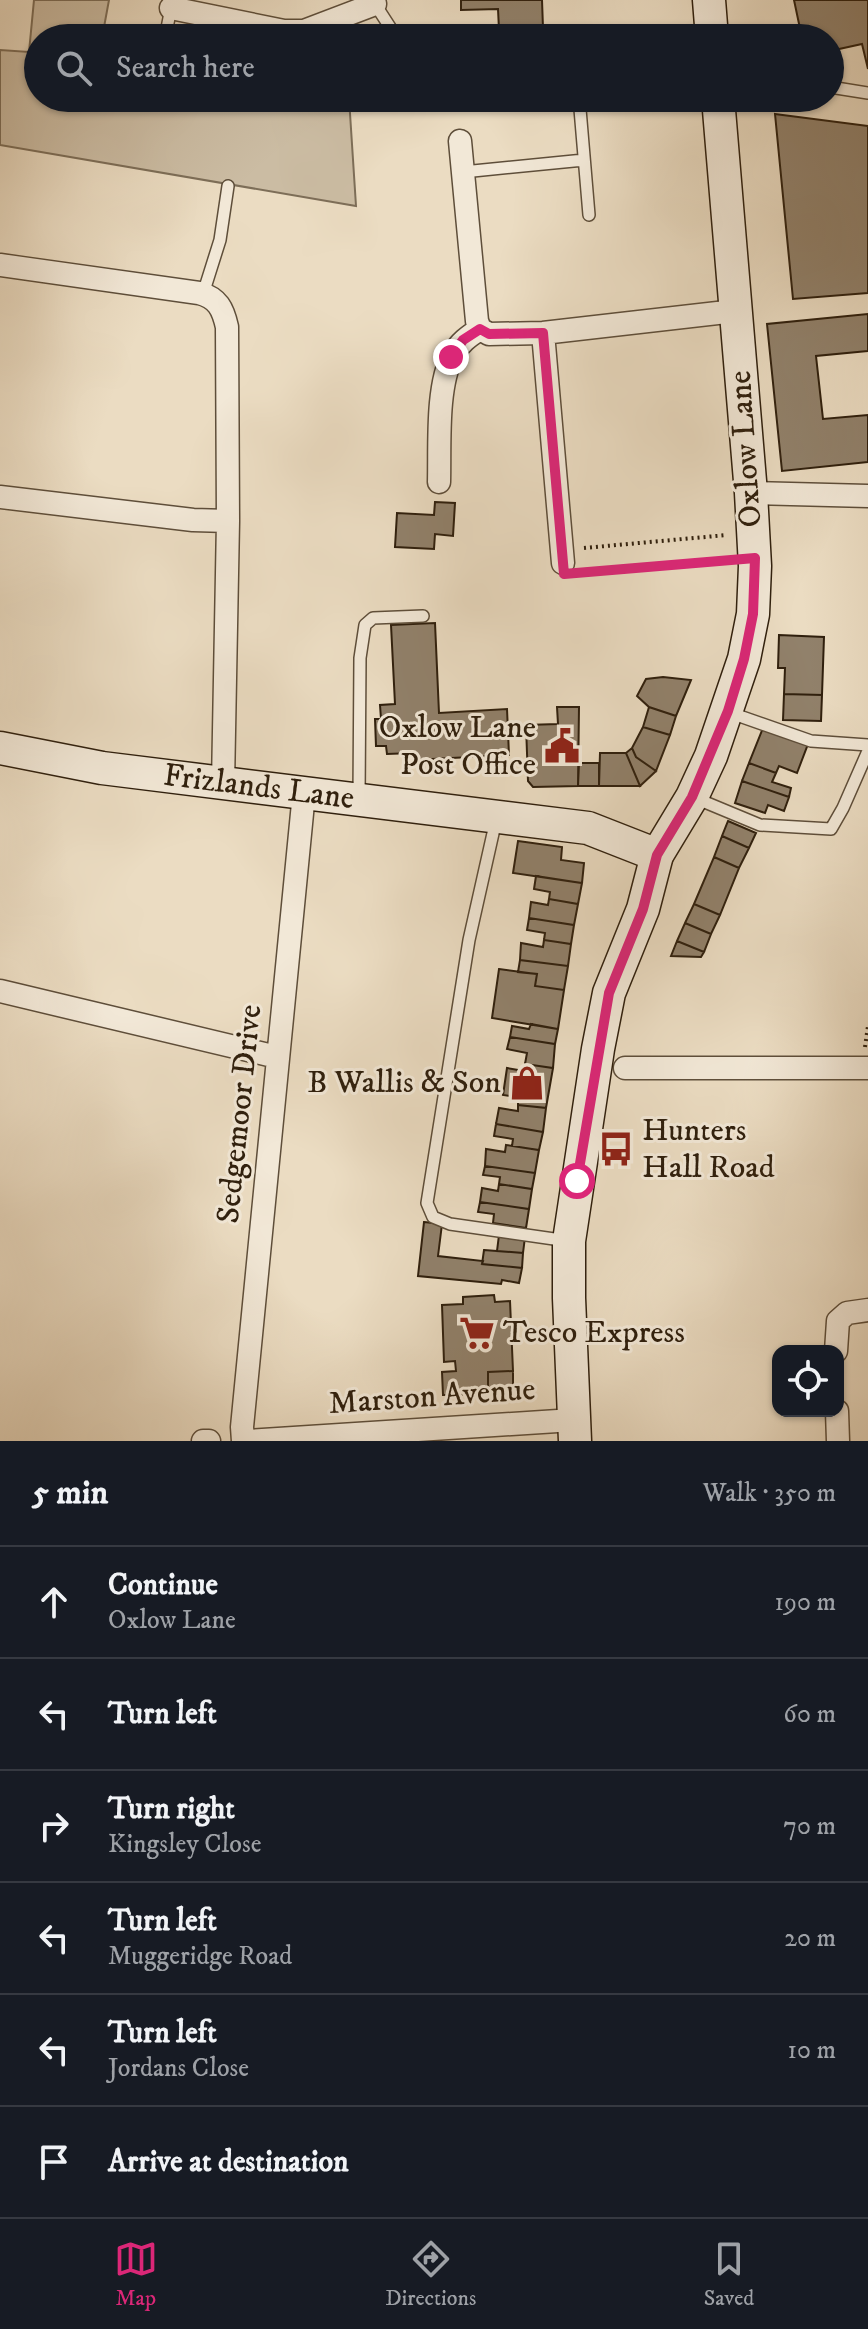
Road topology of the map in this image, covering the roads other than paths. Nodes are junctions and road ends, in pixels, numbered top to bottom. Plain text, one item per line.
1 (709, 0) edge
2 (374, 2) edge
3 (171, 8) joint
4 (168, 24) edge
5 (250, 24) edge
6 (321, 24) edge
7 (388, 24) edge
8 (711, 24) edge
9 (844, 89) edge
10 (868, 93) edge
11 (580, 112) edge
12 (719, 112) edge
13 (460, 141) dead end
14 (584, 160) junction
15 (463, 172) junction
16 (228, 186) dead end
17 (589, 215) dead end
18 (0, 265) edge
19 (203, 294) junction
20 (735, 311) junction
21 (480, 329) junction
22 (543, 333) junction
23 (439, 482) dead end
24 (751, 493) junction
25 (868, 496) edge
26 (0, 497) edge
27 (228, 521) junction
28 (562, 556) road end
29 (423, 616) dead end
30 (728, 711) junction
31 (0, 748) edge
32 (868, 748) edge
33 (223, 784) junction
34 (304, 793) junction
35 (692, 797) junction
36 (359, 799) junction
37 (497, 816) junction
38 (657, 855) junction
39 (0, 991) edge
40 (277, 1057) junction
41 (625, 1068) dead end
42 (868, 1068) edge
43 (569, 1241) junction
44 (868, 1310) edge
45 (836, 1345) edge
46 (837, 1417) edge
47 (574, 1431) edge
48 (245, 1441) edge
49 (838, 1441) edge

1 - 8 street
2 - 6 street
2 - 7 lane
3 - 4 lane
3 - 5 street
9 - 10 lane
11 - 14 lane
12 - 20 street, Oxlow Lane
13 - 15 street
14 - 15 lane
14 - 17 lane
15 - 21 street
16 - 19 lane
18 - 19 street
19 - 27 street
20 - 22 street
20 - 24 street, Oxlow Lane
21 - 22 street
21 - 23 street
22 - 28 street
24 - 25 street
24 - 30 street, Oxlow Lane
26 - 27 street
27 - 33 street
29 - 36 lane
30 - 32 lane
30 - 35 street, Oxlow Lane
31 - 33 street, Frizlands Lane
32 - 35 lane
33 - 34 street, Frizlands Lane
34 - 36 street, Frizlands Lane
34 - 40 street, Sedgemoor Drive
35 - 38 street, Oxlow Lane
36 - 37 street, Frizlands Lane
37 - 38 street, Frizlands Lane
37 - 43 lane
38 - 43 street, Oxlow Lane
39 - 40 street
40 - 48 street, Sedgemoor Drive
41 - 42 street
43 - 47 street, Oxlow Lane
44 - 45 street
46 - 49 street
47 - 48 street, Marston Avenue

